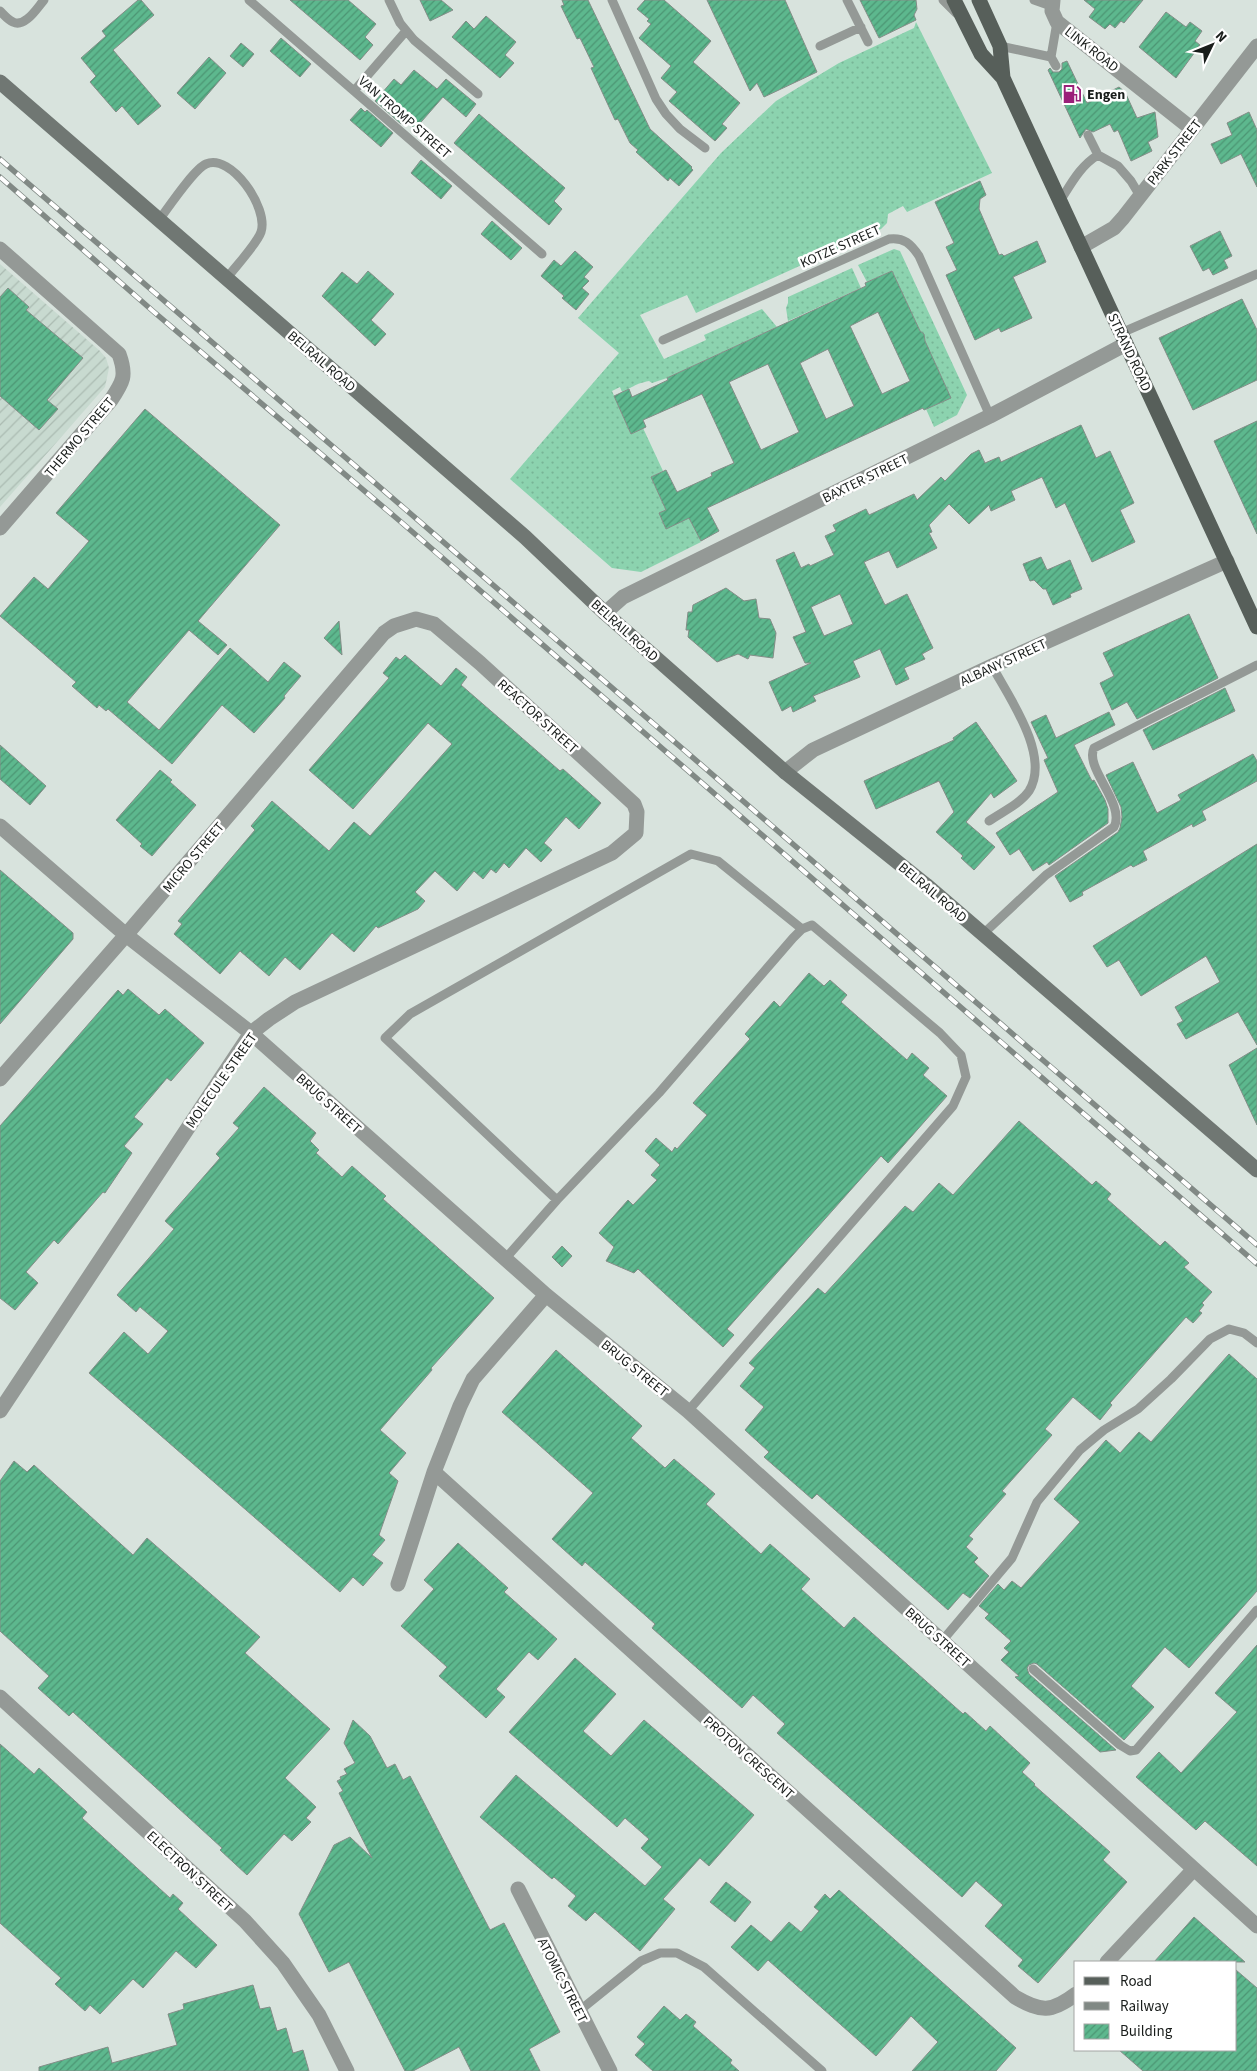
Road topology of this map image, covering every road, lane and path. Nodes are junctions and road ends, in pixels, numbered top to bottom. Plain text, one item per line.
1 (44, 0) edge
2 (249, 0) edge
3 (389, 0) edge
4 (612, 0) edge
5 (847, 0) edge
6 (943, 0) edge
7 (954, 0) edge
8 (978, 0) edge
9 (1034, 0) edge
10 (1052, 3) edge
11 (0, 11) edge
12 (966, 22) junction
13 (1057, 22) junction
14 (861, 27) junction
15 (406, 31) junction
16 (868, 42) dead end
17 (820, 46) dead end
18 (1000, 46) junction
19 (1256, 51) edge
20 (1051, 57) junction
21 (1056, 66) dead end
22 (1002, 78) junction
23 (0, 82) edge
24 (354, 91) junction
25 (478, 94) dead end
26 (1192, 128) junction
27 (1088, 134) dead end
28 (705, 148) dead end
29 (1098, 155) junction
30 (1140, 196) junction
31 (1060, 201) junction
32 (159, 220) junction
33 (1081, 247) junction
34 (0, 249) edge
35 (542, 254) dead end
36 (1257, 274) edge
37 (227, 278) junction
38 (1124, 339) junction
39 (663, 340) dead end
40 (990, 416) junction
41 (0, 528) edge
42 (1226, 561) junction
43 (605, 614) junction
44 (1257, 626) edge
45 (384, 633) joint
46 (1257, 664) edge
47 (992, 666) junction
48 (785, 772) junction
49 (989, 821) dead end
50 (0, 826) edge
51 (612, 853) joint
52 (802, 930) junction
53 (983, 934) junction
54 (126, 935) junction
55 (250, 1033) junction
56 (0, 1079) edge
57 (1257, 1170) edge
58 (557, 1200) junction
59 (505, 1259) junction
60 (546, 1295) junction
61 (1257, 1343) edge
62 (0, 1411) edge
63 (688, 1411) junction
64 (434, 1472) junction
65 (398, 1584) dead end
66 (1257, 1610) edge
67 (942, 1641) junction
68 (1032, 1669) dead end
69 (0, 1697) edge
70 (1194, 1869) junction
71 (518, 1889) dead end
72 (1257, 1926) edge
73 (1108, 1961) edge
74 (1074, 1995) edge
75 (579, 2011) junction
76 (347, 2071) edge
77 (610, 2071) edge
78 (822, 2071) edge

1 - 11 lane
2 - 24 lane, VAN TROMP STREET
3 - 15 lane
4 - 28 lane
5 - 14 lane
6 - 12 lane
7 - 12 main road, STRAND ROAD
8 - 18 main road, STRAND ROAD
9 - 10 lane
10 - 13 street, LINK ROAD
12 - 22 main road, STRAND ROAD
13 - 20 lane
13 - 26 street, LINK ROAD
14 - 16 lane
14 - 17 lane
15 - 24 lane
15 - 25 lane
18 - 20 lane
18 - 22 main road, STRAND ROAD
19 - 26 street, PARK STREET
20 - 21 lane
22 - 31 main road, STRAND ROAD
23 - 32 street, BELRAIL ROAD
24 - 35 lane, VAN TROMP STREET
26 - 30 street, PARK STREET
27 - 29 lane
29 - 30 lane
29 - 31 lane
30 - 33 street, PARK STREET
31 - 33 main road, STRAND ROAD
32 - 37 street, BELRAIL ROAD
32 - 37 lane
33 - 38 main road, STRAND ROAD
34 - 41 street, THERMO STREET
36 - 38 lane
37 - 43 street, BELRAIL ROAD
38 - 40 street, BAXTER STREET
38 - 42 main road, STRAND ROAD
39 - 40 lane, KOTZE STREET
40 - 43 street, BAXTER STREET
42 - 44 main road, STRAND ROAD
42 - 47 street, ALBANY STREET
43 - 48 street, BELRAIL ROAD
45 - 51 street, REACTOR STREET
45 - 54 street, MICRO STREET
46 - 53 lane
47 - 48 street, ALBANY STREET
47 - 49 lane
48 - 53 street, BELRAIL ROAD
50 - 54 street, BRUG STREET
51 - 55 street, MOLECULE STREET
52 - 58 lane
52 - 58 lane
52 - 63 lane
53 - 57 street, BELRAIL ROAD
54 - 55 street, BRUG STREET
54 - 56 street, MICRO STREET
55 - 59 street, BRUG STREET
55 - 62 street, MOLECULE STREET
58 - 59 lane
59 - 60 street, BRUG STREET
60 - 63 street, BRUG STREET
60 - 64 street
61 - 67 lane
63 - 67 street, BRUG STREET
64 - 65 street
64 - 74 street, PROTON CRESCENT
66 - 68 lane
67 - 70 street, BRUG STREET
69 - 76 street, ELECTRON STREET
70 - 72 street, BRUG STREET
70 - 73 street
71 - 75 street, ATOMIC STREET
75 - 77 street, ATOMIC STREET
75 - 78 lane

